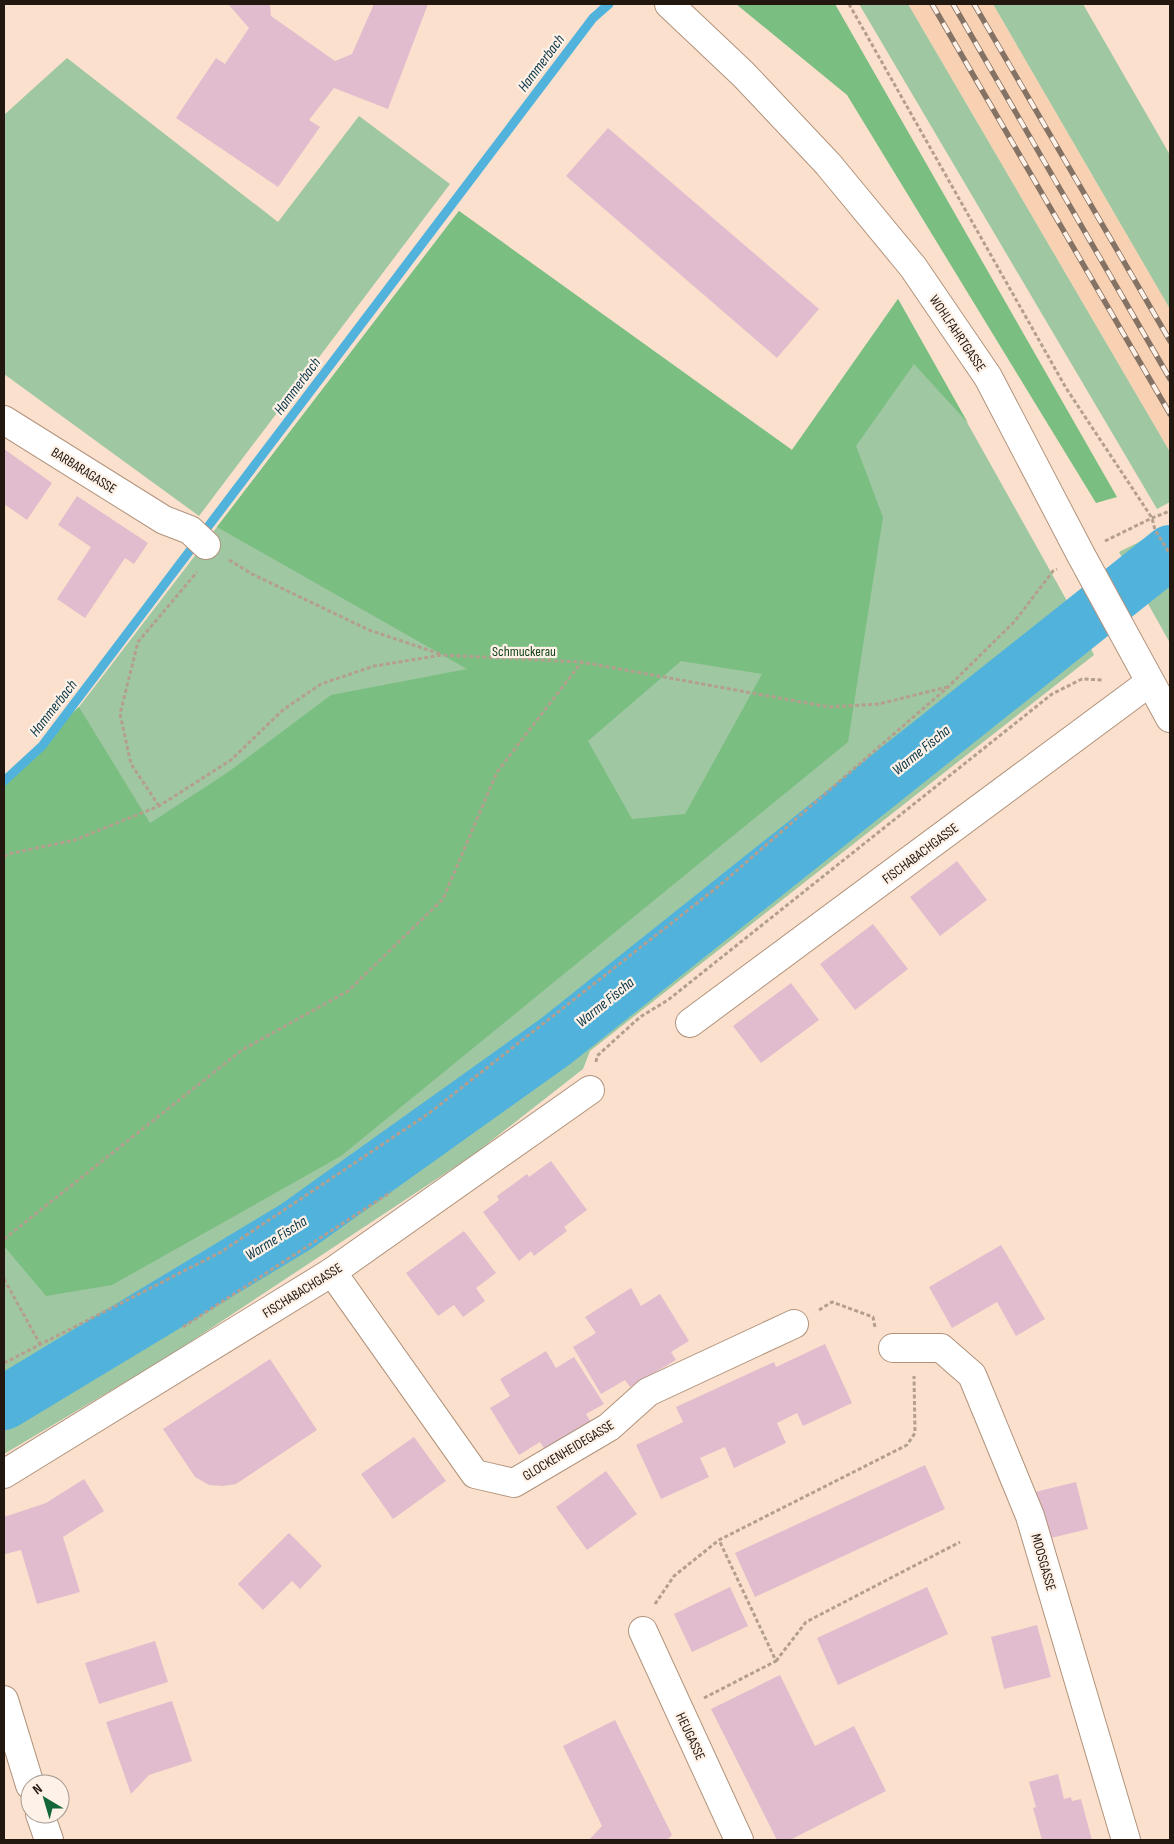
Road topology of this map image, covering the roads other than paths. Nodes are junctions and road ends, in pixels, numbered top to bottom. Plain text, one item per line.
1 (669, 4) edge
2 (4, 420) edge
3 (204, 542) road end
4 (1150, 682) junction
5 (1170, 718) edge
6 (690, 1024) dead end
7 (590, 1090) road end
8 (332, 1272) junction
9 (794, 1324) road end
10 (903, 1348) road end
11 (4, 1474) edge
12 (643, 1631) road end
13 (4, 1700) edge
14 (27, 1774) edge
15 (43, 1824) edge
16 (49, 1840) edge
17 (739, 1840) edge
18 (1126, 1840) edge

1 - 4 street, WOHLFAHRTGASSE
2 - 3 street, BARBARAGASSE
4 - 5 street, WOHLFAHRTGASSE
4 - 6 street, FISCHABACHGASSE
7 - 8 street, FISCHABACHGASSE
8 - 9 street, GLOCKENHEIDEGASSE
8 - 11 street, FISCHABACHGASSE
10 - 18 street, MOOSGASSE
12 - 17 street, HEUGASSE
13 - 14 street
15 - 16 street

